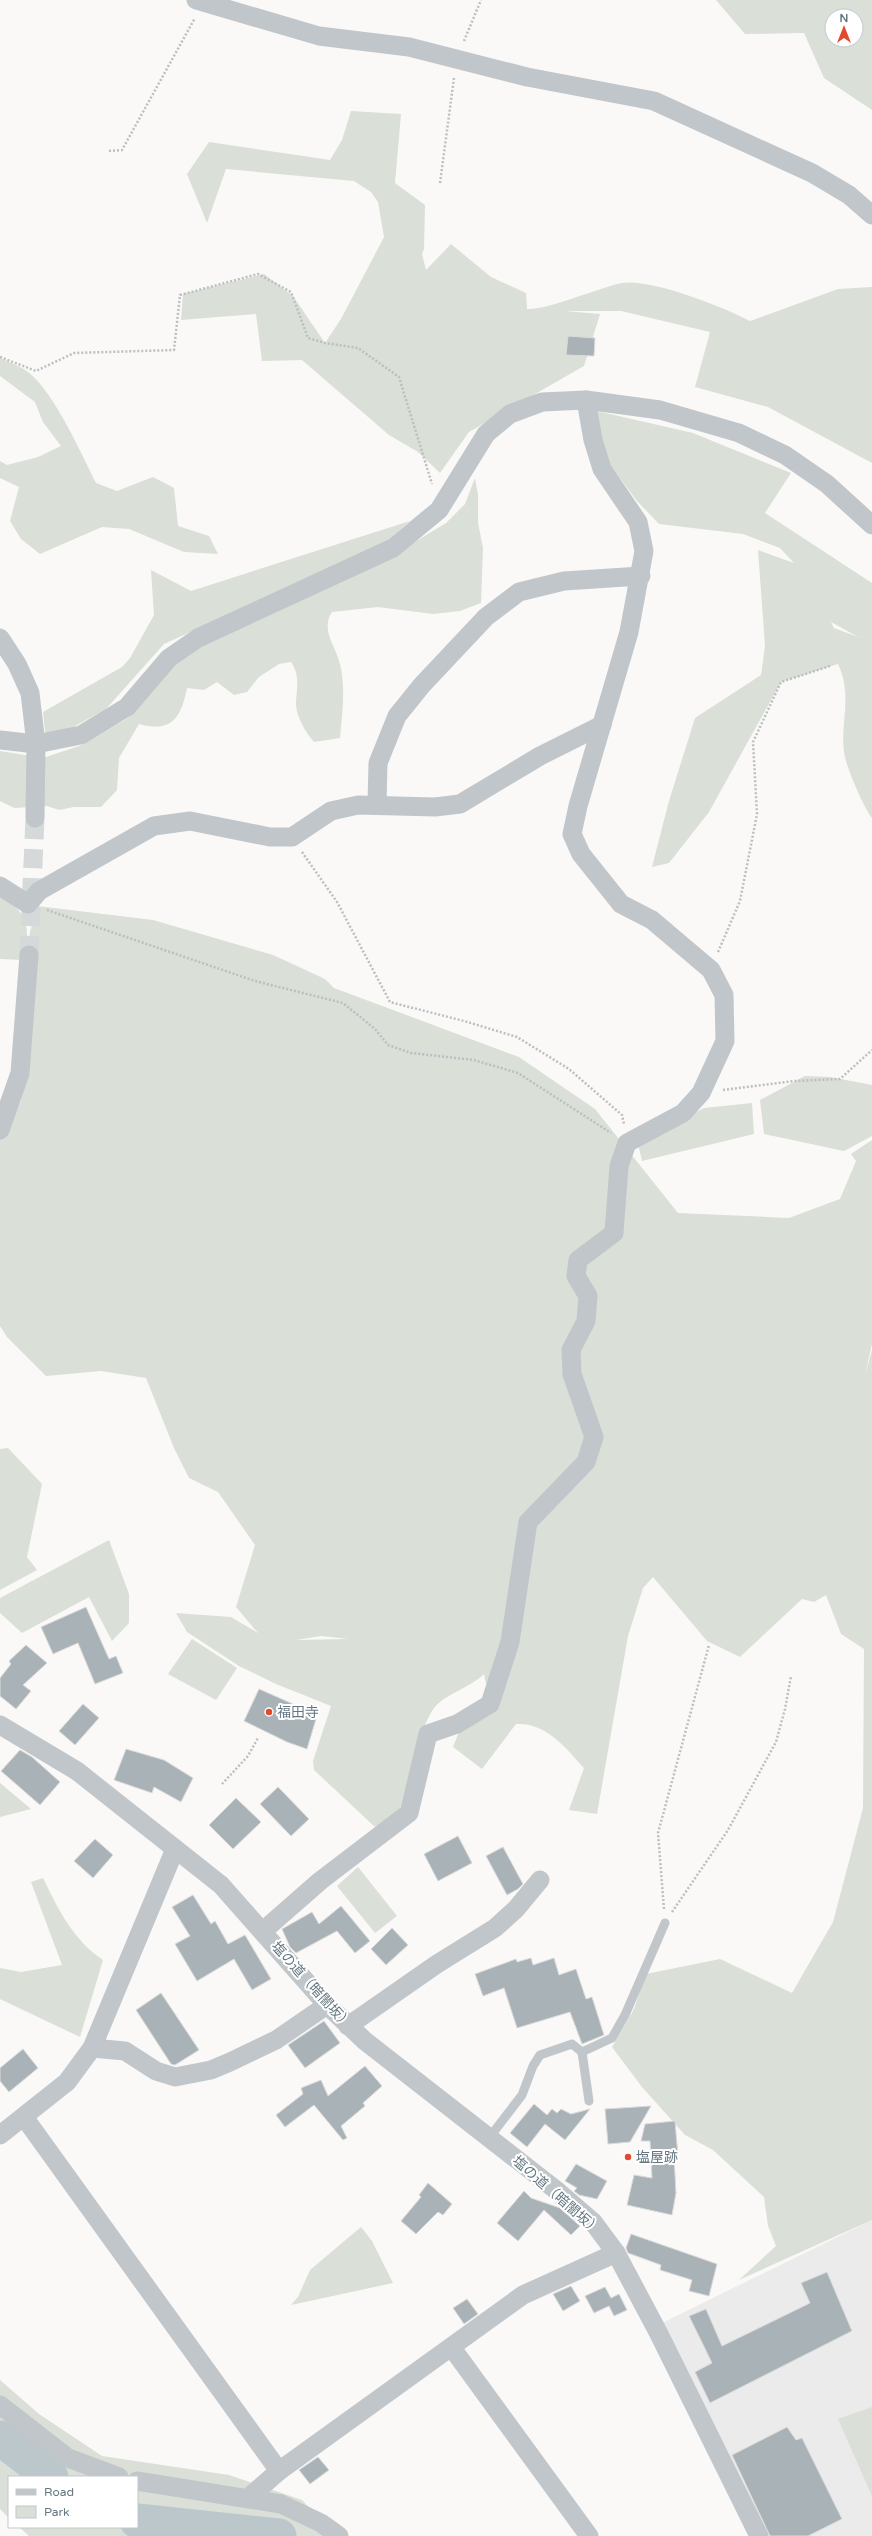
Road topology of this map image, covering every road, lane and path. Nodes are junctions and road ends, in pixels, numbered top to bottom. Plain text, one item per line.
1 (481, 0) edge
2 (200, 2) edge
3 (457, 59) junction
4 (109, 151) dead end
5 (440, 183) dead end
6 (872, 215) edge
7 (0, 357) edge
8 (586, 400) junction
9 (439, 510) junction
10 (872, 525) edge
11 (641, 576) junction
12 (0, 638) edge
13 (830, 666) dead end
14 (602, 725) junction
15 (0, 740) edge
16 (36, 744) junction
17 (377, 804) junction
18 (35, 818) tunnel mouth
19 (292, 837) junction
20 (0, 886) edge
21 (28, 904) junction
22 (29, 955) tunnel mouth
23 (711, 970) junction
24 (872, 1050) edge
25 (701, 1093) junction
26 (0, 1130) edge
27 (627, 1143) junction
28 (709, 1645) dead end
29 (791, 1676) dead end
30 (0, 1725) edge
31 (258, 1738) dead end
32 (222, 1784) dead end
33 (175, 1850) junction
34 (540, 1880) dead end
35 (665, 1923) junction
36 (263, 1931) junction
37 (328, 2004) junction
38 (348, 2026) junction
39 (92, 2048) junction
40 (582, 2052) junction
41 (589, 2100) dead end
42 (24, 2117) junction
43 (0, 2134) edge
44 (489, 2138) junction
45 (616, 2253) junction
46 (452, 2348) junction
47 (0, 2405) edge
48 (279, 2471) junction
49 (116, 2476) edge
50 (138, 2481) edge
51 (248, 2498) junction
52 (339, 2536) edge
53 (589, 2536) edge
54 (759, 2536) edge

1 - 3 path
2 - 3 street
2 - 4 path
3 - 5 path
3 - 6 street
7 - 9 path
8 - 9 street
8 - 10 street
8 - 11 street
9 - 16 street
11 - 14 street
11 - 17 street
12 - 16 street
13 - 23 path
14 - 17 street
14 - 23 street
15 - 16 street
16 - 18 street
17 - 19 street
19 - 21 street
19 - 27 path
20 - 21 street
21 - 27 path
22 - 26 street
23 - 25 street
24 - 25 path
25 - 27 street
27 - 36 street
28 - 35 path
29 - 35 path
30 - 33 street, 塩の道（暗闇坂）
31 - 32 path
33 - 36 street, 塩の道（暗闇坂）
33 - 39 street
34 - 38 street
35 - 40 lane
36 - 37 street, 塩の道（暗闇坂）
37 - 38 street, 塩の道（暗闇坂）
37 - 39 street
38 - 44 street, 塩の道（暗闇坂）
39 - 42 street
40 - 41 lane
40 - 44 lane
42 - 43 street
42 - 48 street
44 - 45 street, 塩の道（暗闇坂）
45 - 46 street
45 - 54 street, 塩の道（暗闇坂）
46 - 48 street
46 - 53 street
47 - 49 street
48 - 51 street
50 - 51 street
51 - 52 street

